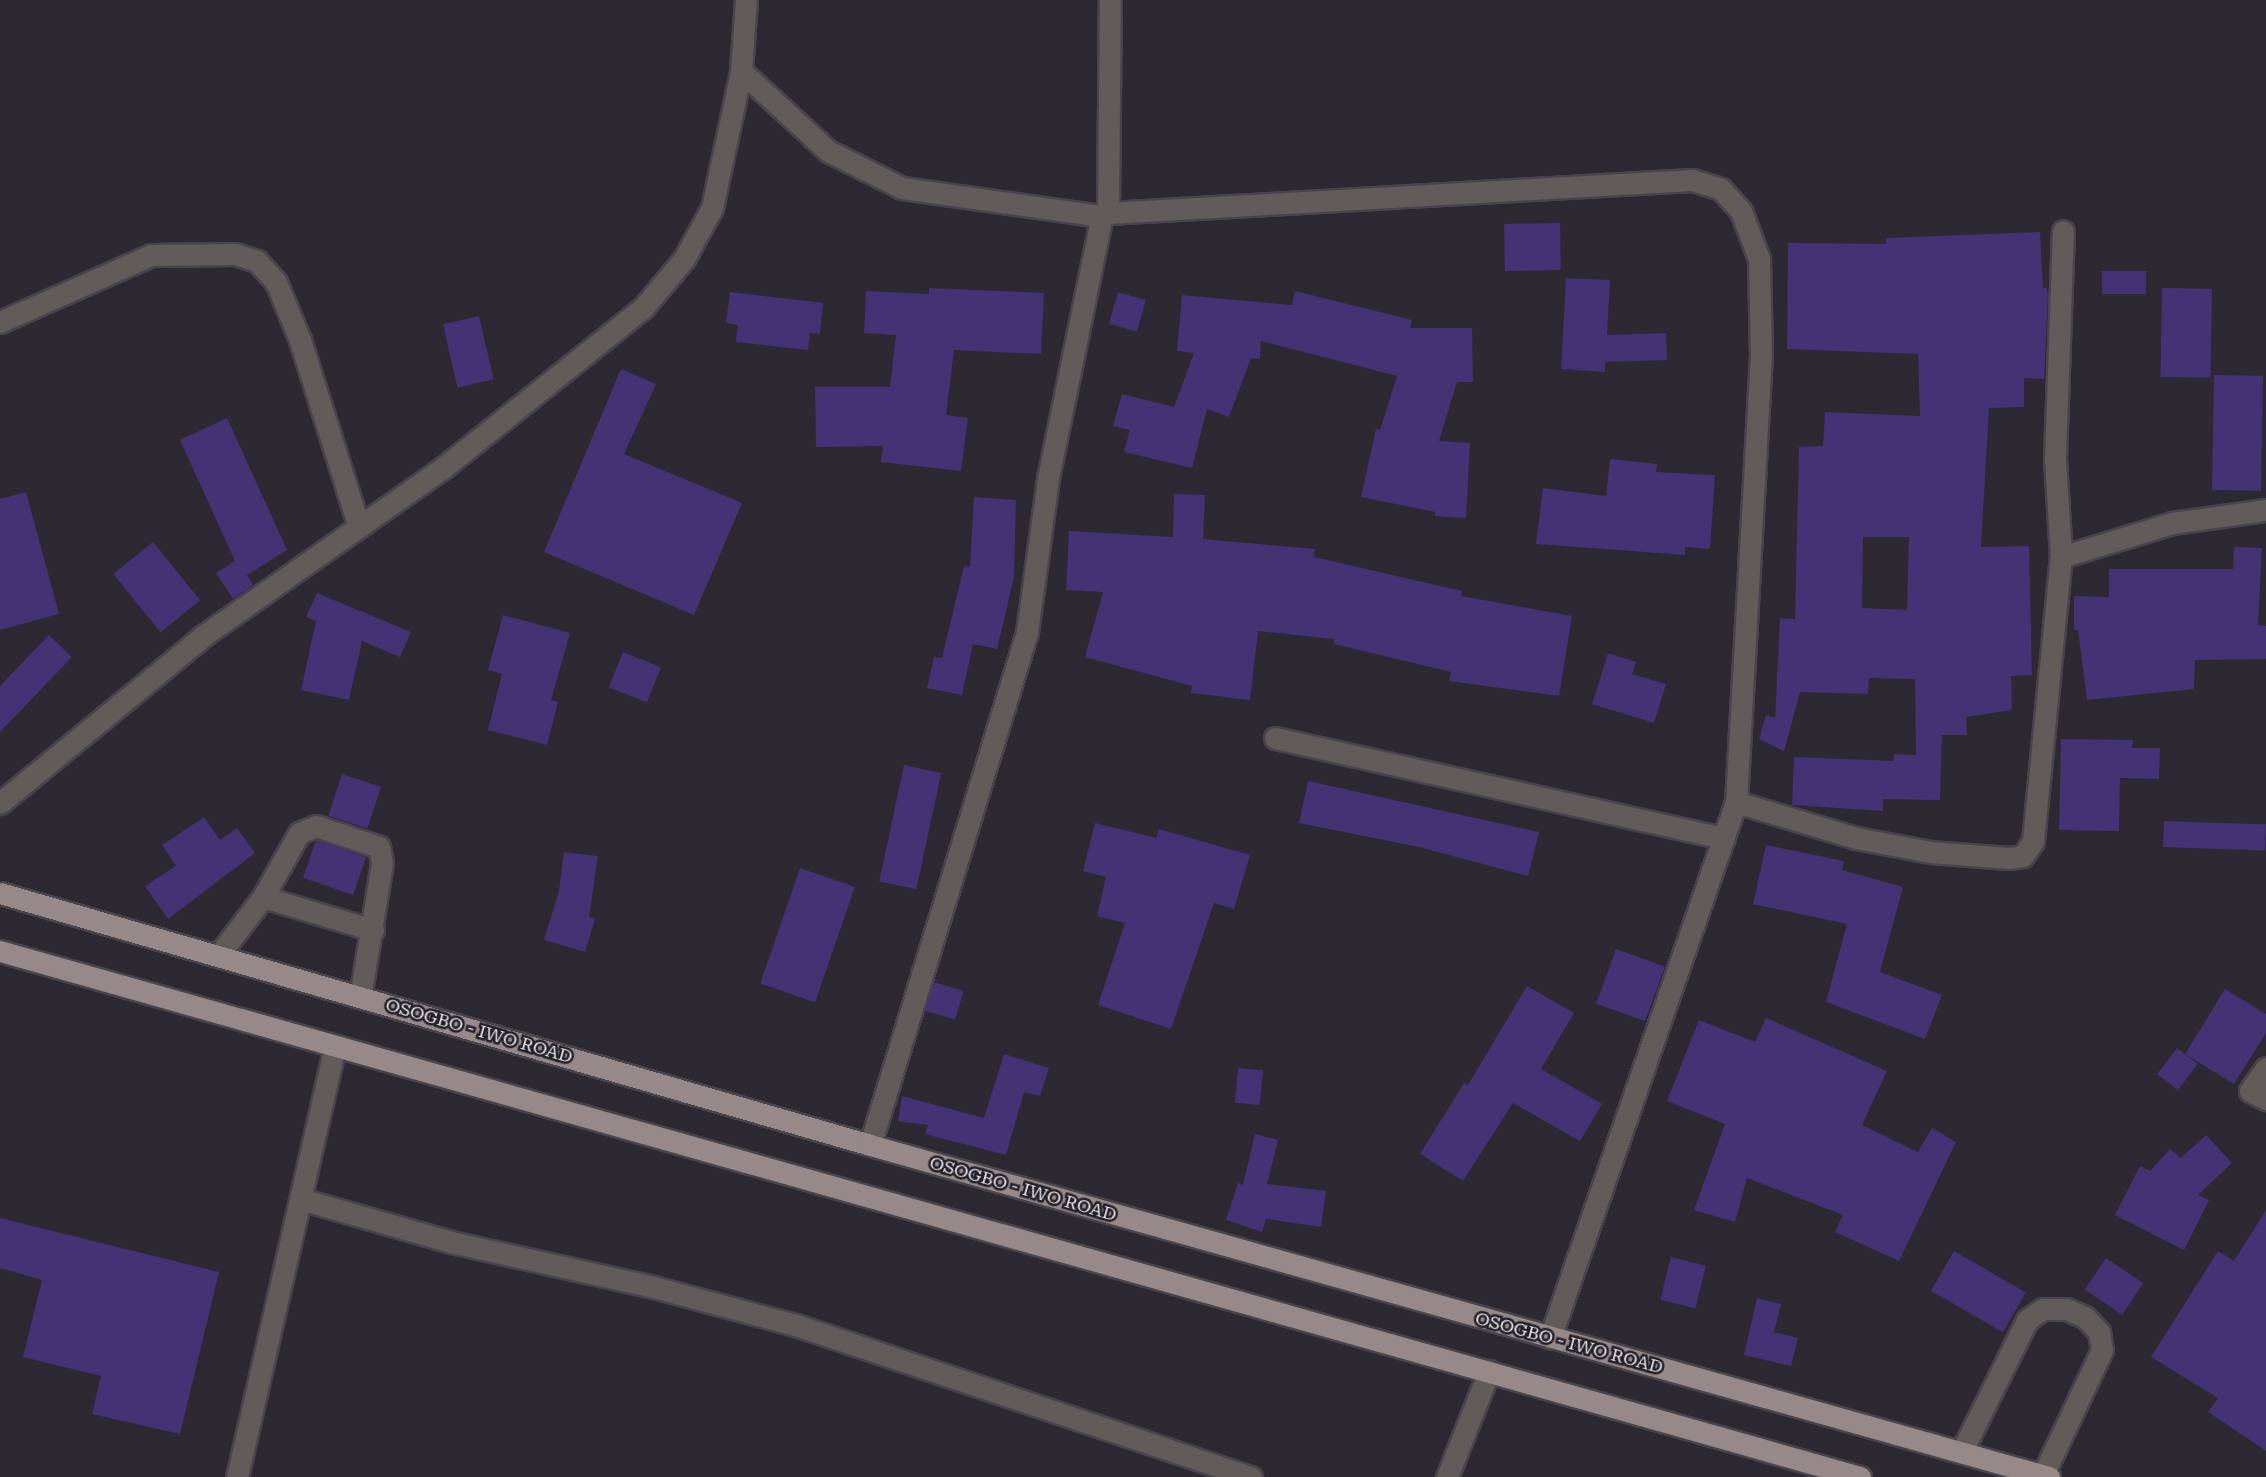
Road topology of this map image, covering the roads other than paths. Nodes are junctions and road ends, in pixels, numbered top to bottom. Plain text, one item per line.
1 (746, 0) edge
2 (1110, 0) edge
3 (741, 71) junction
4 (1105, 215) junction
5 (2063, 231) dead end
6 (0, 322) edge
7 (2266, 510) edge
8 (359, 527) junction
9 (2060, 557) junction
10 (1275, 738) dead end
11 (1736, 802) junction
12 (0, 803) edge
13 (1724, 838) junction
14 (0, 893) edge
15 (263, 897) junction
16 (373, 930) junction
17 (0, 951) edge
18 (218, 956) junction
19 (360, 997) junction
20 (335, 1046) junction
21 (2266, 1068) edge
22 (2266, 1099) edge
23 (870, 1145) junction
24 (304, 1200) junction
25 (1550, 1338) junction
26 (1489, 1371) junction
27 (1962, 1451) junction
28 (2046, 1476) edge
29 (237, 1477) edge
30 (1251, 1477) edge
31 (1447, 1477) edge
32 (1860, 1477) edge

1 - 3 street
2 - 4 street
3 - 4 street
3 - 8 street
4 - 11 street
4 - 23 street
5 - 9 street
6 - 8 street
7 - 9 street
8 - 12 street
9 - 11 street
10 - 13 street
11 - 13 street
13 - 25 street
14 - 18 main road, OSOGBO - IWO ROAD
15 - 16 street
15 - 16 street
15 - 18 street
16 - 19 street
17 - 20 main road
18 - 19 main road, OSOGBO - IWO ROAD
19 - 23 main road, OSOGBO - IWO ROAD
20 - 24 street
20 - 26 main road
21 - 22 street
23 - 25 main road, OSOGBO - IWO ROAD
24 - 29 street
24 - 30 street
25 - 27 main road, OSOGBO - IWO ROAD
26 - 31 street
26 - 32 main road
27 - 28 main road, OSOGBO - IWO ROAD
27 - 28 street

